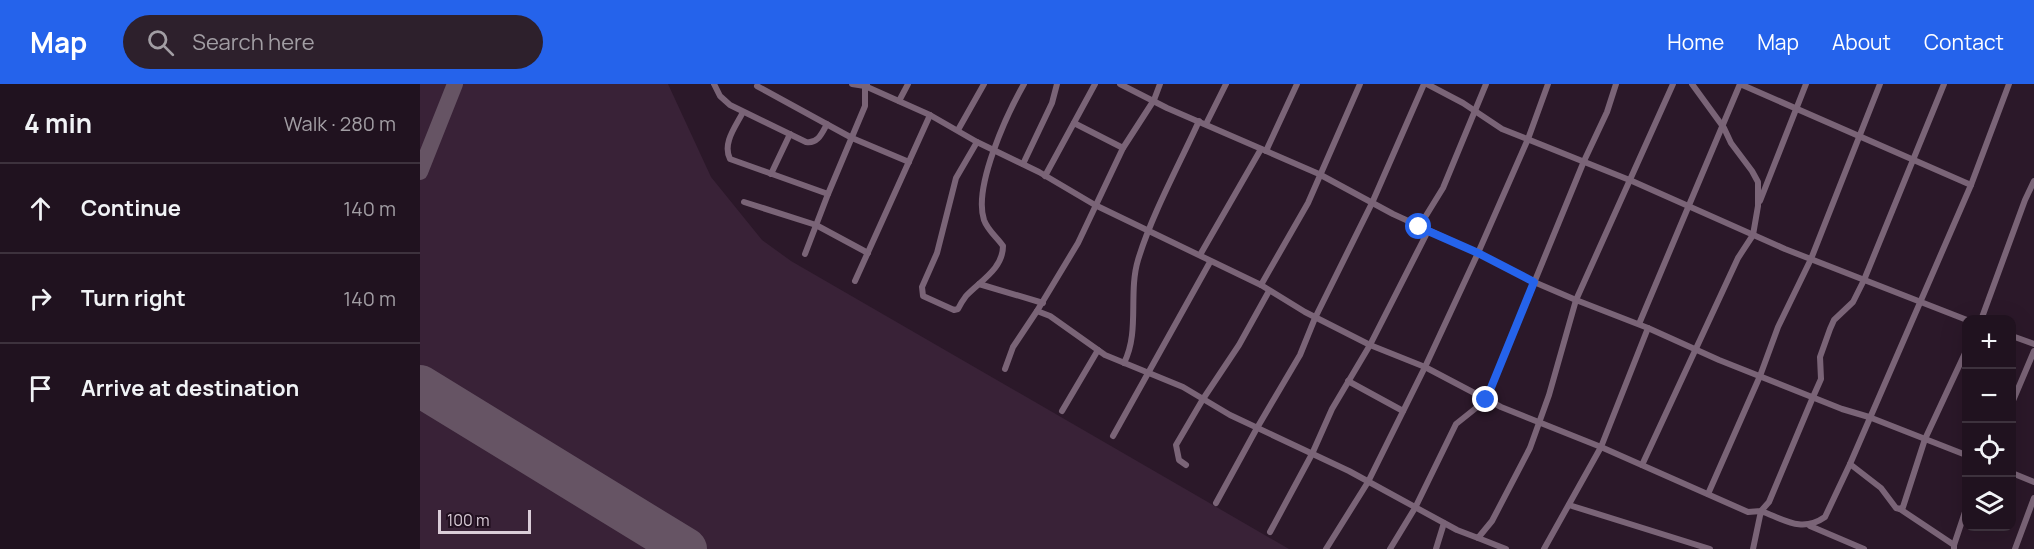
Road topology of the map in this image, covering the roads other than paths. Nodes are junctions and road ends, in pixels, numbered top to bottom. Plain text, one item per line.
1 (714, 84) edge
2 (852, 84) edge
3 (908, 84) edge
4 (984, 84) edge
5 (1024, 84) edge
6 (1057, 84) edge
7 (1095, 84) edge
8 (1120, 84) edge
9 (1160, 84) edge
10 (1226, 84) edge
11 (1297, 84) edge
12 (1360, 84) edge
13 (1425, 84) edge
14 (1486, 84) edge
15 (1548, 84) edge
16 (1616, 84) edge
17 (1673, 84) edge
18 (1692, 84) edge
19 (1740, 84) edge
20 (1806, 84) edge
21 (1880, 84) edge
22 (1944, 84) edge
23 (2009, 84) edge
24 (756, 85) edge
25 (866, 85) edge
26 (1154, 100) junction
27 (899, 101) junction
28 (1797, 108) junction
29 (743, 112) junction
30 (1474, 112) junction
31 (930, 115) junction
32 (1074, 123) junction
33 (1203, 123) junction
34 (827, 124) junction
35 (1722, 126) junction
36 (958, 130) junction
37 (790, 134) junction
38 (1860, 135) junction
39 (852, 138) junction
40 (1528, 139) junction
41 (977, 142) junction
42 (1123, 148) junction
43 (995, 150) junction
44 (1264, 150) junction
45 (1913, 160) junction
46 (1584, 161) junction
47 (909, 162) junction
48 (1023, 164) junction
49 (771, 174) junction
50 (1319, 174) junction
51 (1045, 176) junction
52 (1630, 180) junction
53 (2034, 181) edge
54 (1971, 185) junction
55 (828, 194) junction
56 (744, 202) dead end
57 (1372, 204) junction
58 (1095, 206) junction
59 (1688, 206) junction
60 (1758, 206) junction
61 (816, 225) junction
62 (1419, 227) junction
63 (1428, 231) junction
64 (1148, 232) junction
65 (1753, 235) junction
66 (868, 253) junction
67 (1478, 253) junction
68 (806, 254) dead end
69 (1200, 255) junction
70 (1811, 259) junction
71 (1210, 262) junction
72 (1864, 280) junction
73 (855, 281) dead end
74 (1534, 282) junction
75 (979, 284) junction
76 (1261, 285) junction
77 (1269, 291) junction
78 (1576, 300) junction
79 (1920, 300) junction
80 (1042, 303) junction
81 (1037, 311) junction
82 (1983, 315) edge
83 (1316, 318) junction
84 (1962, 318) edge
85 (1639, 324) junction
86 (1648, 328) junction
87 (2016, 337) edge
88 (2034, 344) edge
89 (1370, 345) junction
90 (1695, 348) junction
91 (1098, 350) junction
92 (2034, 351) edge
93 (1962, 360) edge
94 (1124, 363) junction
95 (1425, 367) junction
96 (1005, 369) dead end
97 (1147, 372) junction
98 (1760, 376) junction
99 (1348, 381) junction
100 (2016, 394) edge
101 (1813, 397) junction
102 (1203, 399) junction
103 (1486, 400) junction
104 (1062, 411) dead end
105 (1402, 411) junction
106 (1869, 417) junction
107 (1540, 422) junction
108 (1257, 428) junction
109 (1113, 436) dead end
110 (1925, 439) junction
111 (1601, 447) junction
112 (1962, 453) edge
113 (1312, 454) junction
114 (1850, 464) junction
115 (1186, 465) dead end
116 (1642, 465) junction
117 (2016, 475) edge
118 (1368, 482) junction
119 (2034, 482) edge
120 (1708, 494) junction
121 (2034, 498) edge
122 (1216, 503) dead end
123 (1569, 505) junction
124 (1415, 508) junction
125 (1900, 509) junction
126 (1761, 511) junction
127 (1962, 522) edge
128 (1444, 523) junction
129 (1809, 525) junction
130 (1270, 531) dead end
131 (1478, 538) junction
132 (1954, 547) edge
133 (1326, 549) edge
134 (1390, 549) edge
135 (1436, 549) edge
136 (1506, 549) edge
137 (1544, 549) edge
138 (1710, 549) edge
139 (1753, 549) edge
140 (1864, 549) edge
141 (2015, 549) edge

1 - 29 street
2 - 25 street
3 - 27 street
4 - 36 street
5 - 43 street
6 - 48 street
7 - 32 street
8 - 26 street
9 - 26 street
10 - 33 street
11 - 44 street
12 - 50 street
13 - 30 street
13 - 57 street
14 - 30 street
15 - 40 street
16 - 46 street
17 - 52 street
18 - 35 street
19 - 28 street
19 - 35 street
20 - 28 street
21 - 38 street
22 - 45 street
23 - 54 street
24 - 34 street
25 - 27 street
25 - 39 street
26 - 33 street
26 - 42 street
27 - 31 street
28 - 38 street
28 - 60 street
29 - 37 street
29 - 49 street
30 - 40 street
30 - 62 street
31 - 36 street
31 - 47 street
32 - 42 street
32 - 51 street
33 - 44 street
33 - 64 street
34 - 37 street
34 - 39 street
35 - 59 street
35 - 60 street
36 - 41 street
37 - 49 street
38 - 45 street
38 - 70 street
39 - 47 street
39 - 55 street
40 - 46 street
40 - 67 street
41 - 43 street
41 - 75 street
42 - 58 street
43 - 48 street
43 - 75 street
44 - 50 street
44 - 69 street
45 - 54 street
45 - 72 street
46 - 52 street
46 - 74 street
47 - 66 street
48 - 51 street
49 - 55 street
50 - 57 street
50 - 76 street
51 - 58 street
52 - 59 street
52 - 78 street
53 - 82 street
54 - 79 street
55 - 61 street
56 - 61 street
57 - 62 street
57 - 83 street
58 - 64 street
58 - 80 street
59 - 65 street
59 - 85 street
60 - 65 street
61 - 66 street
61 - 68 street
62 - 63 street
63 - 67 street
63 - 89 street
64 - 69 street
64 - 94 street
65 - 70 street
65 - 90 street
66 - 73 street
67 - 74 street
67 - 95 street
69 - 71 street
70 - 72 street
70 - 98 street
71 - 76 street
71 - 97 street
72 - 79 street
72 - 101 street
74 - 78 street
74 - 103 street
75 - 80 street
76 - 77 street
77 - 83 street
77 - 102 street
78 - 85 street
78 - 107 street
79 - 84 street
79 - 106 street
80 - 81 street
81 - 91 street
81 - 96 street
83 - 89 street
83 - 108 street
85 - 86 street
86 - 90 street
86 - 111 street
87 - 88 street
89 - 95 street
89 - 99 street
90 - 98 street
90 - 116 street
91 - 94 street
91 - 104 street
92 - 100 street
93 - 110 street
94 - 97 street
95 - 103 street
95 - 105 street
97 - 102 street
97 - 109 street
98 - 101 street
98 - 120 street
99 - 105 street
99 - 113 street
101 - 106 street
101 - 126 street
102 - 108 street
102 - 115 street
103 - 107 street
103 - 124 street
105 - 118 street
106 - 110 street
106 - 114 street
107 - 111 street
107 - 131 street
108 - 113 street
108 - 122 street
110 - 112 street
110 - 125 street
111 - 116 street
111 - 123 street
113 - 118 street
113 - 130 street
114 - 125 street
114 - 129 street
116 - 120 street
117 - 119 street
118 - 124 street
118 - 133 street
120 - 126 street
121 - 141 street
123 - 137 street
123 - 138 street
124 - 128 street
124 - 134 street
125 - 132 street
126 - 129 street
126 - 139 street
127 - 132 street
128 - 131 street
128 - 135 street
129 - 140 street
131 - 136 street

